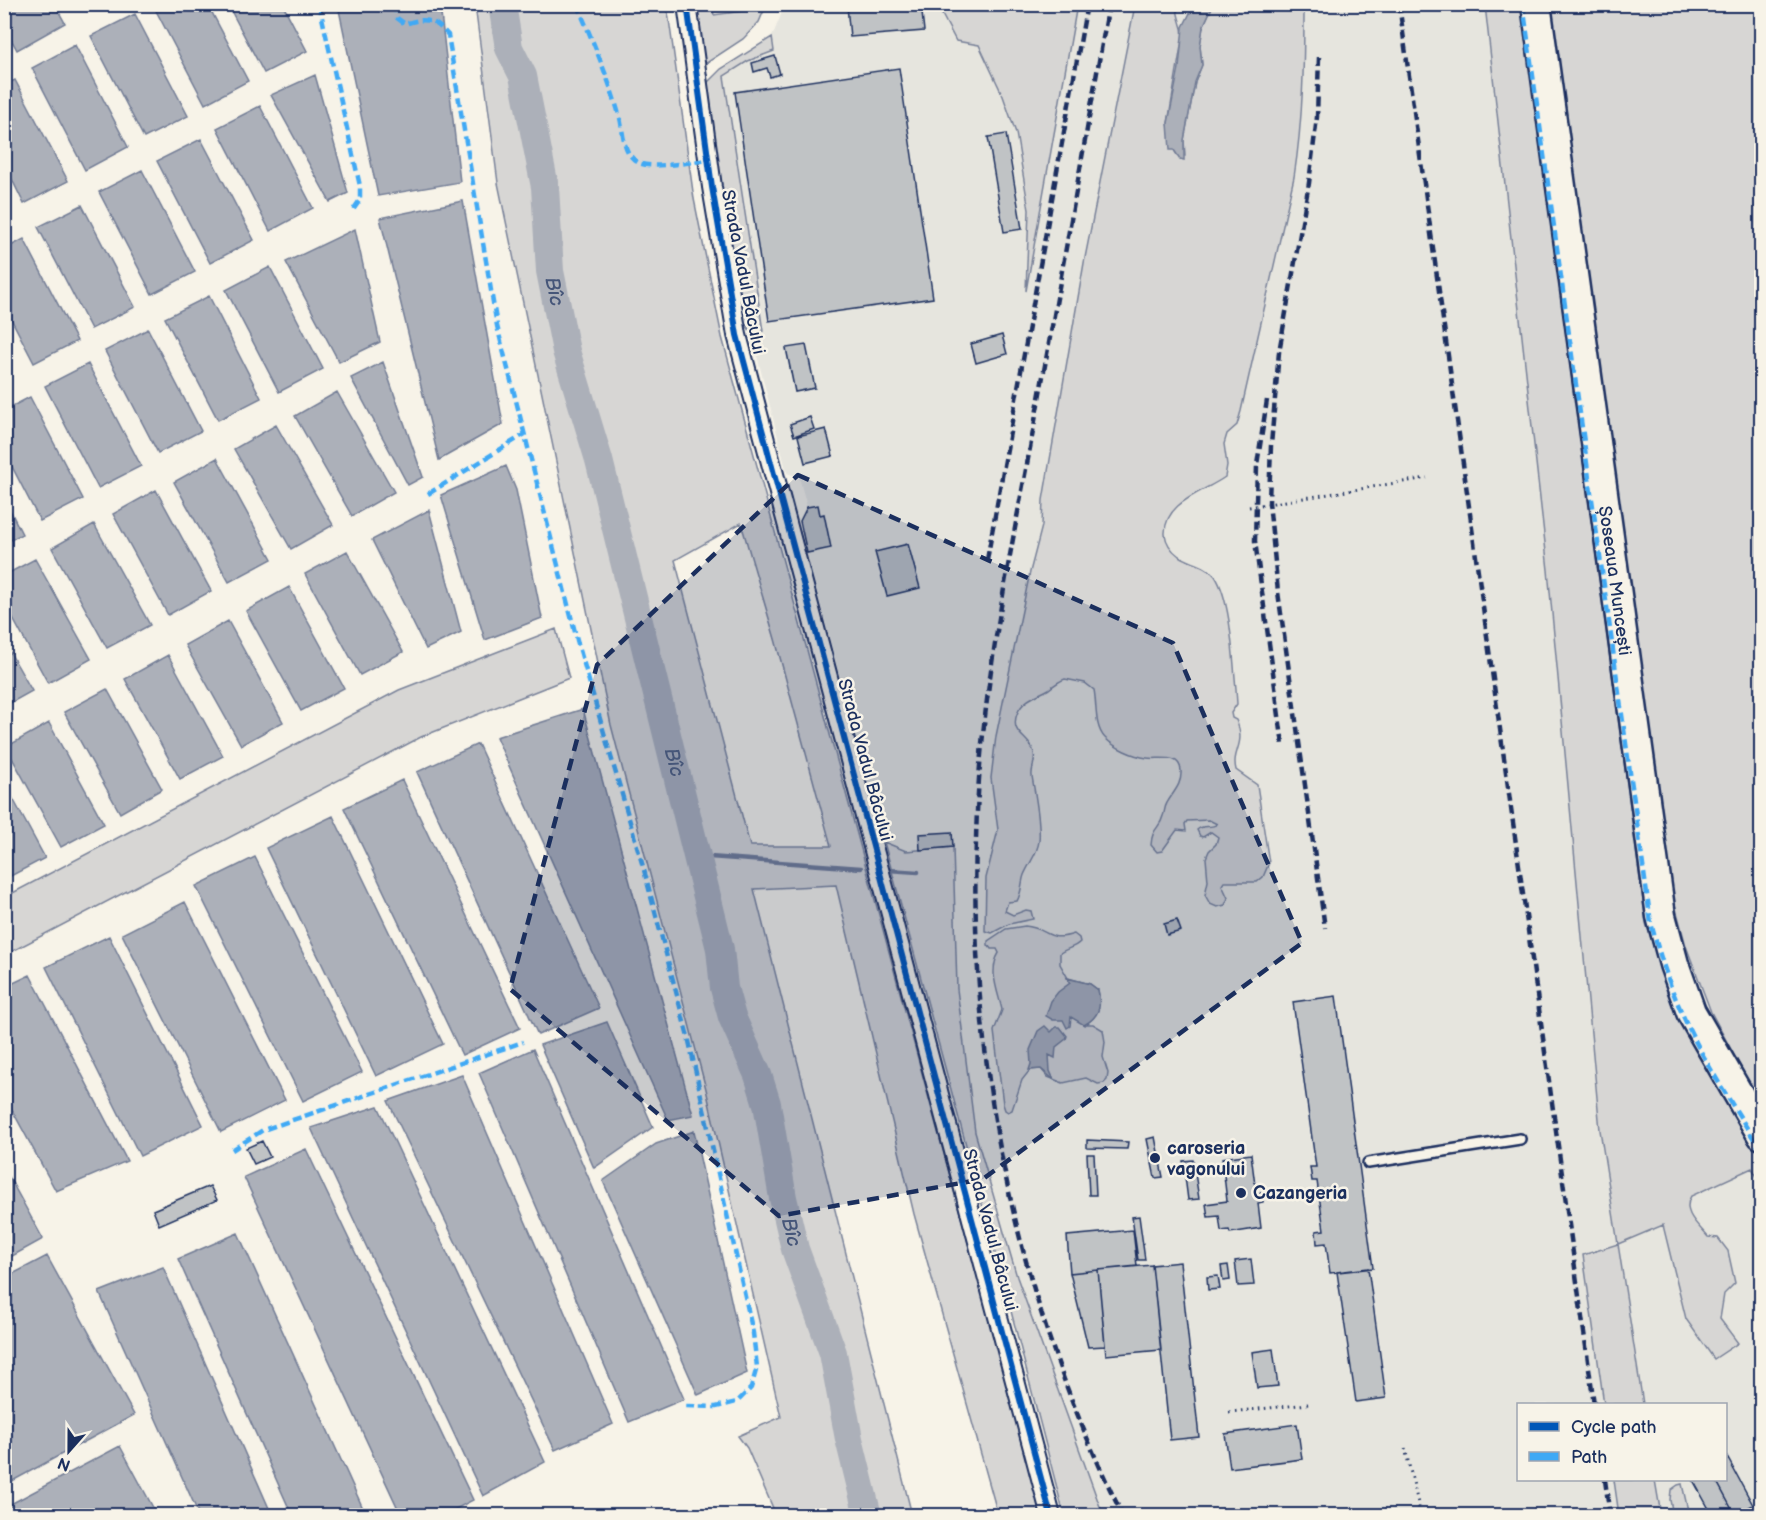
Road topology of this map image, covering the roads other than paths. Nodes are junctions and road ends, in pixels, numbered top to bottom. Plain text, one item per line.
1 (687, 4) edge
2 (1536, 4) edge
3 (1761, 1135) edge
4 (1520, 1139) dead end
5 (1368, 1163) dead end
6 (1051, 1515) edge

1 - 6 street, Strada Vadul Bâcului
2 - 3 main road, Șoseaua Muncești
4 - 5 lane

